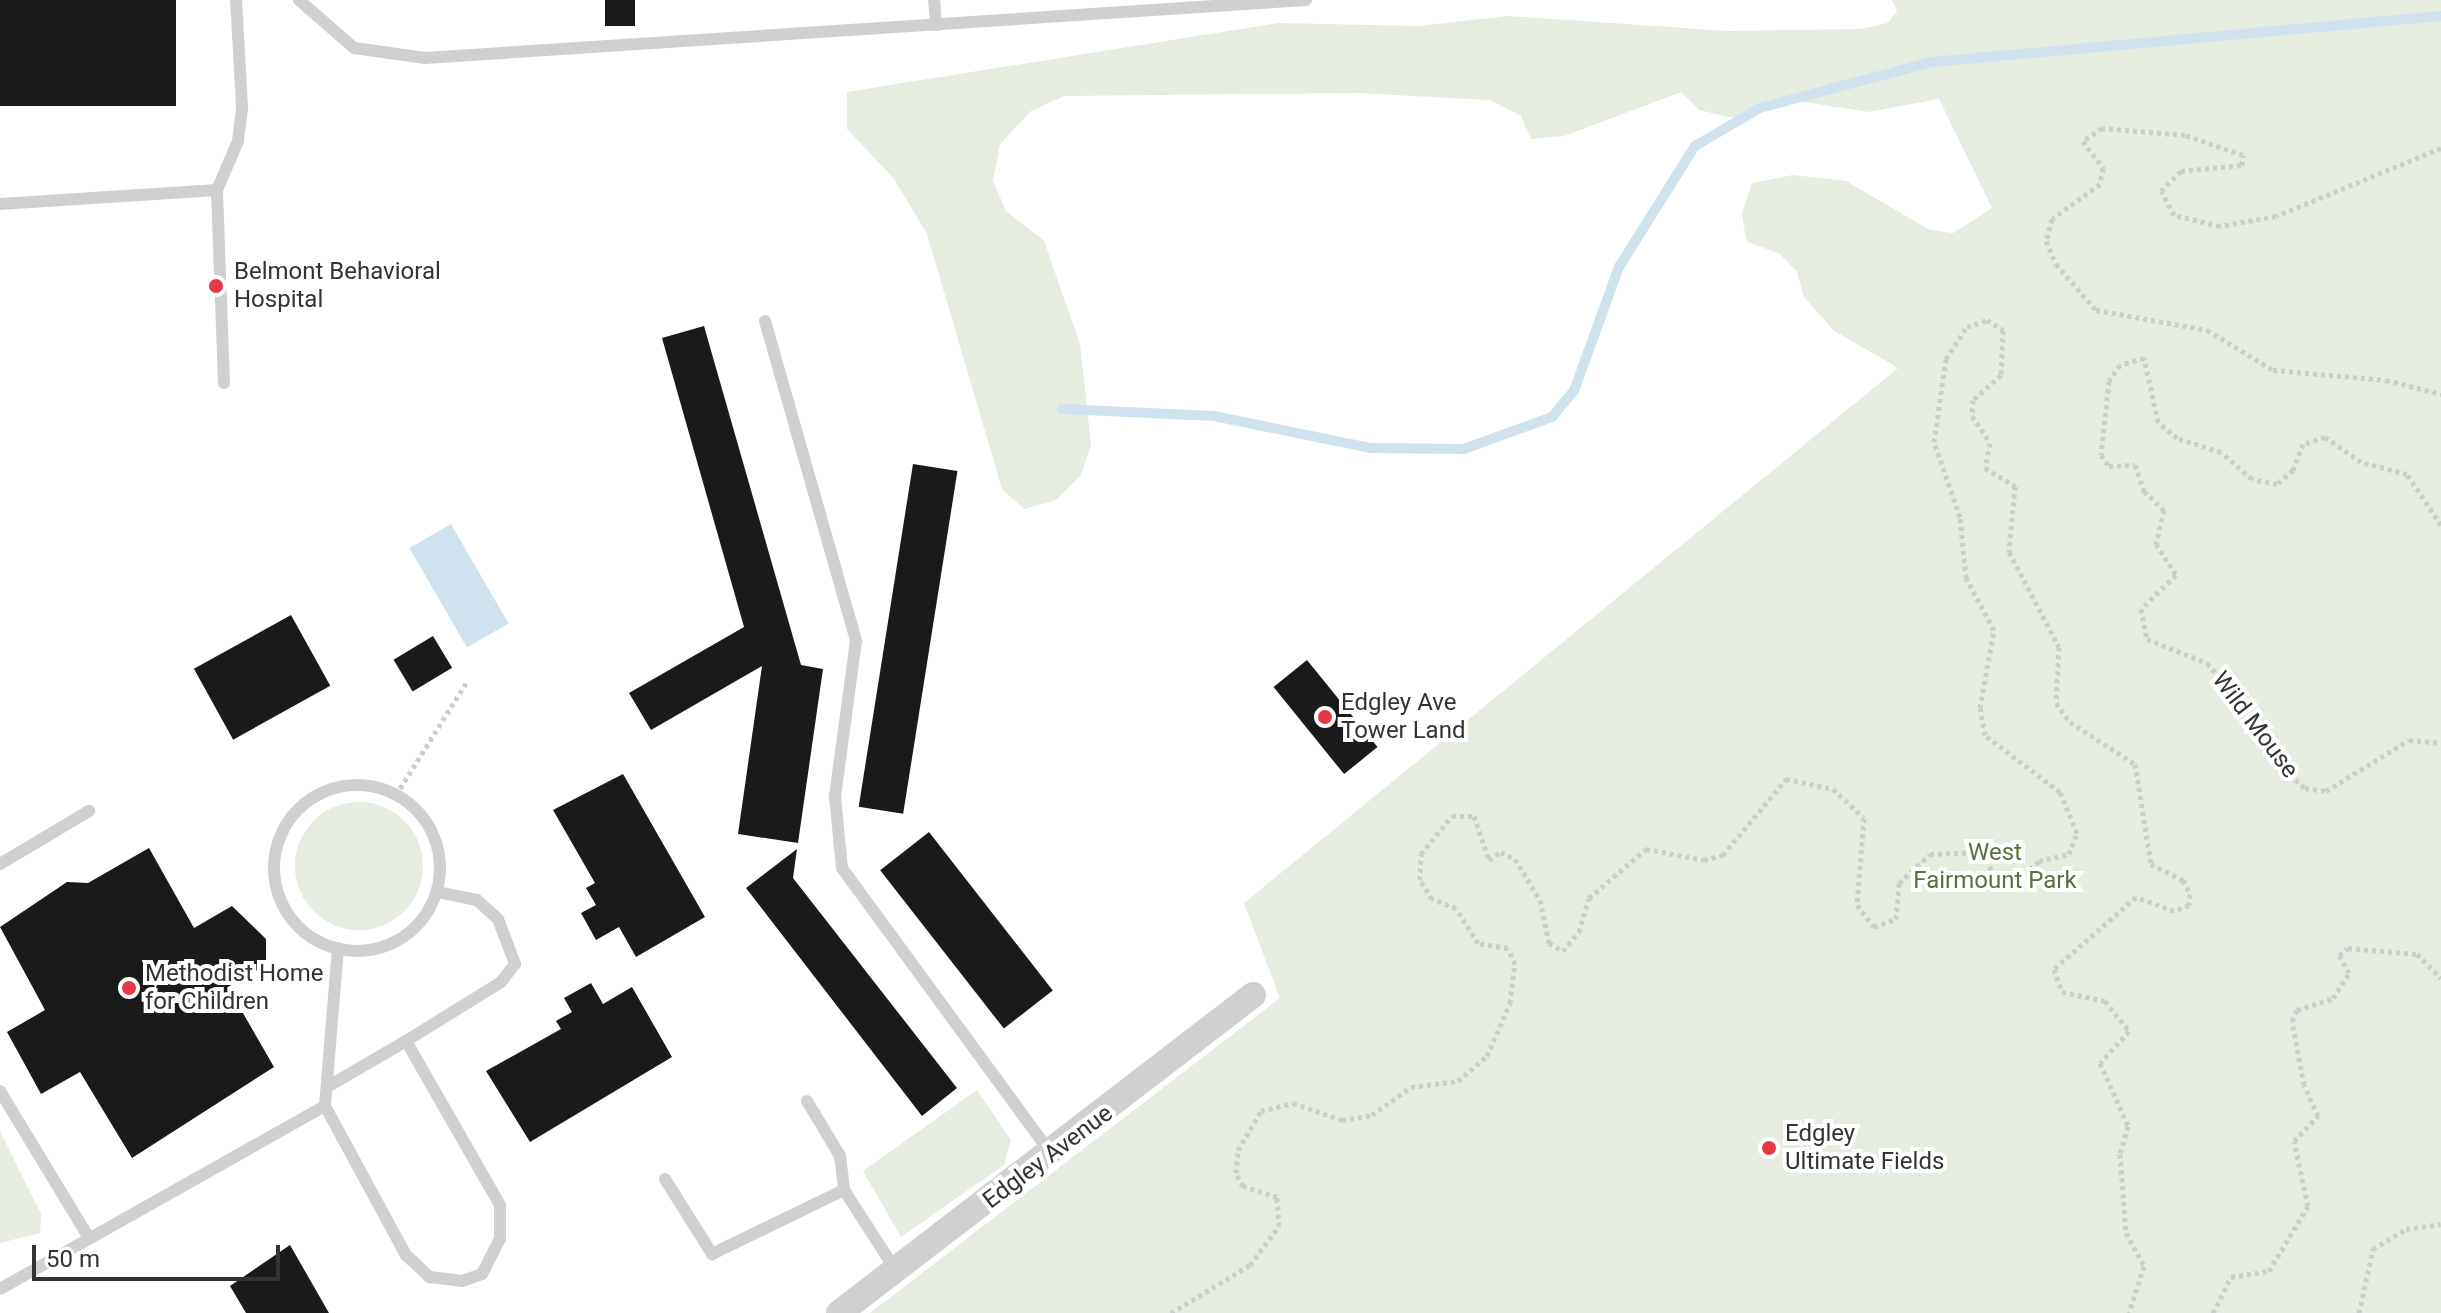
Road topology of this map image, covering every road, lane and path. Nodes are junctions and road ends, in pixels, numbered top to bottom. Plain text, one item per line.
1 (236, 0) edge
2 (299, 0) edge
3 (934, 0) edge
4 (1306, 0) edge
5 (936, 25) junction
6 (2441, 148) edge
7 (217, 190) junction
8 (0, 204) edge
9 (765, 321) dead end
10 (224, 383) dead end
11 (2441, 394) edge
12 (2441, 525) edge
13 (466, 683) dead end
14 (2441, 743) edge
15 (396, 795) junction
16 (89, 811) dead end
17 (0, 864) edge
18 (437, 892) junction
19 (338, 948) junction
20 (2441, 978) edge
21 (1253, 995) dead end
22 (406, 1041) junction
23 (327, 1087) junction
24 (0, 1091) edge
25 (807, 1101) dead end
26 (325, 1106) junction
27 (1052, 1155) junction
28 (665, 1179) dead end
29 (844, 1190) junction
30 (2441, 1224) edge
31 (89, 1238) junction
32 (895, 1269) junction
33 (0, 1289) edge
34 (839, 1313) edge
35 (1171, 1313) edge
36 (2129, 1313) edge
37 (2213, 1313) edge
38 (2359, 1313) edge

1 - 7 lane
2 - 5 lane
3 - 5 lane
4 - 5 lane
6 - 11 path
7 - 8 lane
7 - 10 lane
9 - 27 lane
12 - 14 path, Wild Mouse
13 - 15 path
15 - 18 lane
15 - 19 lane
16 - 17 lane
18 - 19 lane
18 - 22 lane
19 - 23 lane
20 - 37 path
21 - 27 street, Edgley Avenue
22 - 23 lane
22 - 26 lane
23 - 26 lane
24 - 31 lane
25 - 29 lane
26 - 31 lane
27 - 32 street, Edgley Avenue
28 - 29 lane
29 - 32 lane
30 - 38 path
31 - 33 lane
32 - 34 street, Edgley Avenue
35 - 36 path

